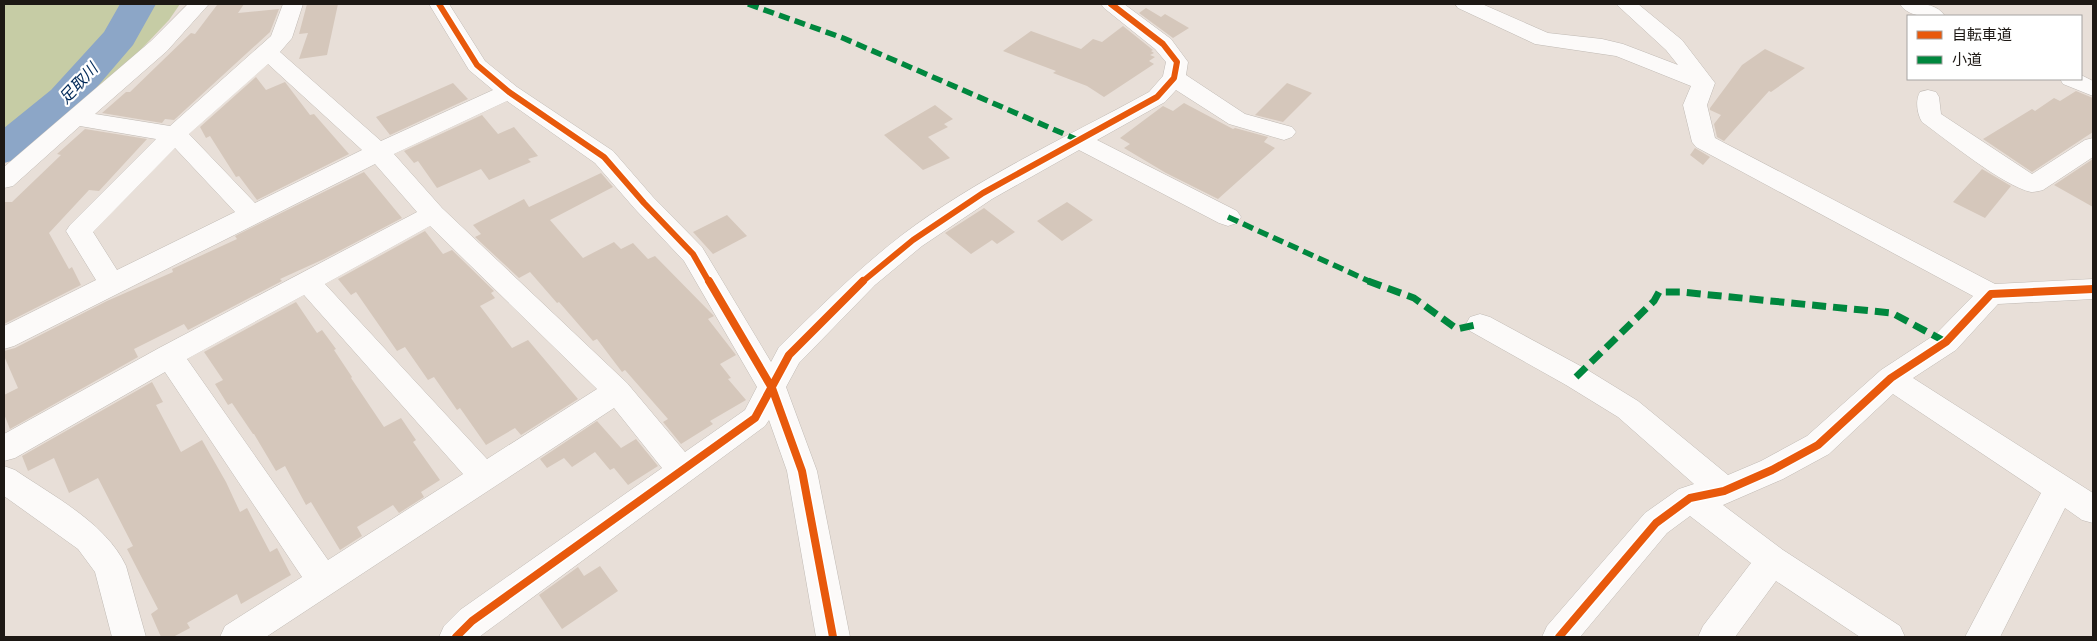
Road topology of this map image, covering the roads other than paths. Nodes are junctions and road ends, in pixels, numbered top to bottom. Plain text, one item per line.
1 (198, 4) edge
2 (293, 4) edge
3 (439, 4) edge
4 (1111, 4) edge
5 (1465, 4) edge
6 (1626, 4) edge
7 (1910, 4) edge
8 (1932, 15) edge
9 (268, 52) junction
10 (1174, 78) junction
11 (2072, 80) edge
12 (1704, 83) junction
13 (2093, 89) edge
14 (509, 92) junction
15 (1928, 97) dead end
16 (75, 118) junction
17 (1284, 132) dead end
18 (175, 134) junction
19 (1078, 140) junction
20 (2093, 146) edge
21 (378, 152) junction
22 (4, 180) edge
23 (251, 214) junction
24 (433, 214) junction
25 (1228, 218) dead end
26 (307, 282) junction
27 (112, 284) junction
28 (2088, 291) edge
29 (1991, 294) junction
30 (1480, 324) dead end
31 (4, 338) edge
32 (169, 356) junction
33 (1892, 378) junction
34 (772, 388) junction
35 (617, 391) junction
36 (4, 450) edge
37 (682, 470) junction
38 (484, 476) junction
39 (4, 479) edge
40 (2060, 487) junction
41 (1724, 491) junction
42 (1690, 498) junction
43 (2093, 510) edge
44 (1772, 560) junction
45 (323, 580) junction
46 (129, 637) edge
47 (237, 637) edge
48 (456, 637) edge
49 (833, 637) edge
50 (1559, 637) edge
51 (1715, 637) edge
52 (1888, 637) edge
53 (1982, 637) edge

1 - 16 street
2 - 9 street
3 - 14 street
4 - 10 street
5 - 12 street
6 - 12 street
7 - 8 street
9 - 18 street
9 - 21 street
10 - 17 street
10 - 19 street
11 - 13 street
12 - 29 street
14 - 21 street
14 - 34 street
15 - 20 street
16 - 18 street
16 - 22 street
18 - 23 street
18 - 27 street
19 - 25 street
19 - 34 street
21 - 23 street
21 - 24 street
23 - 27 street
24 - 26 street
24 - 35 street
26 - 32 street
26 - 38 street
27 - 31 street
28 - 29 street
29 - 33 street
30 - 41 street
32 - 36 street
32 - 45 street
33 - 40 street
33 - 41 street
34 - 37 street
34 - 49 street
35 - 37 street
35 - 38 street
37 - 48 street
38 - 45 street
39 - 46 street
40 - 43 street
40 - 53 street
41 - 42 street
42 - 44 street
42 - 50 street
44 - 51 street
44 - 52 street
45 - 47 street

